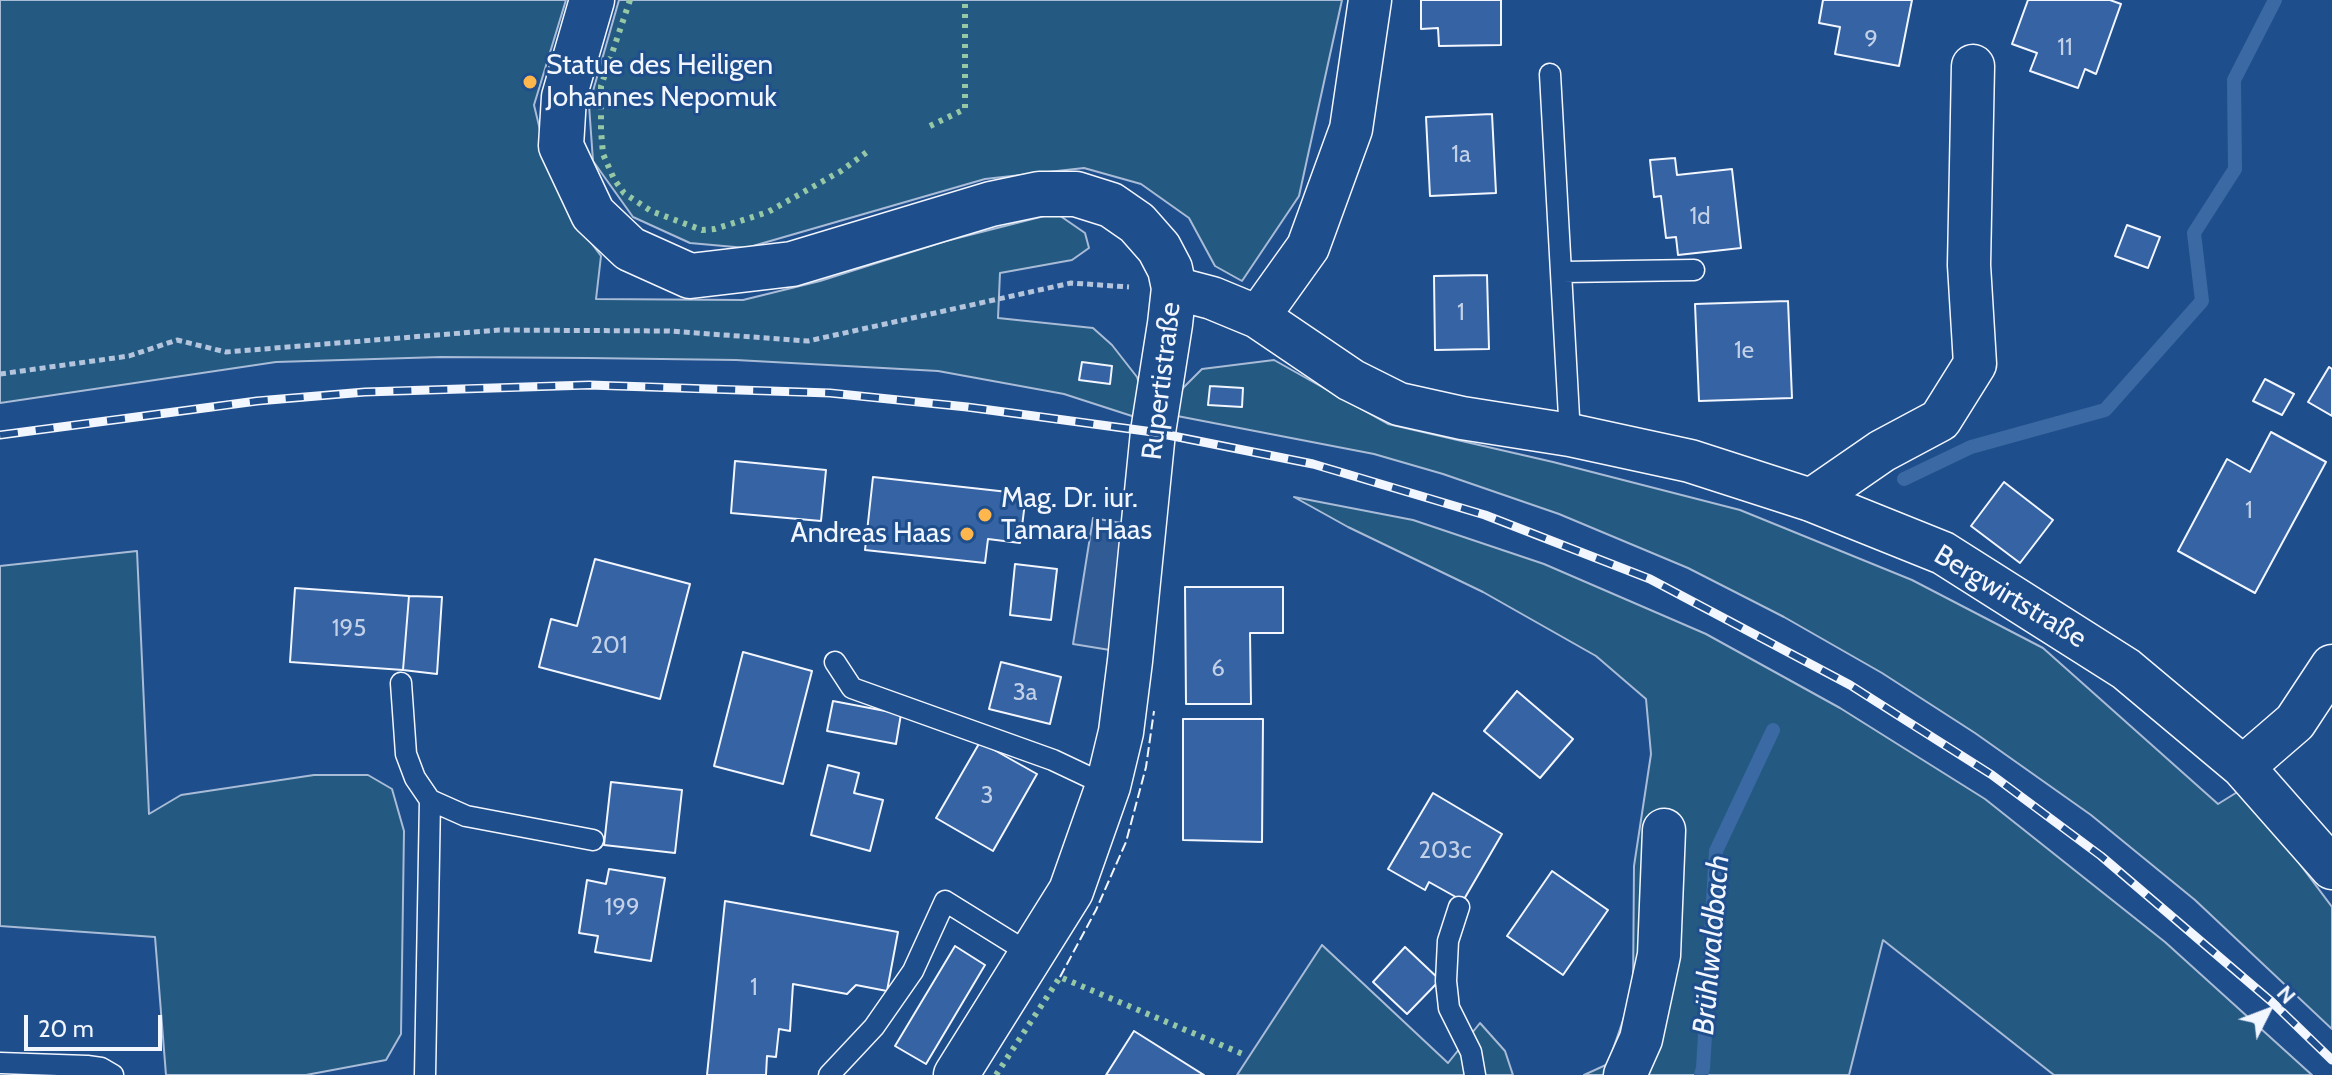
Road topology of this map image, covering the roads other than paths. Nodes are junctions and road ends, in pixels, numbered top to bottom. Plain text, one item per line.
1 (592, 0) edge
2 (1370, 0) edge
3 (1973, 66) dead end
4 (1550, 74) dead end
5 (1694, 270) dead end
6 (1563, 272) junction
7 (1174, 288) junction
8 (1258, 317) junction
9 (1570, 435) junction
10 (1811, 500) junction
11 (835, 662) dead end
12 (2332, 666) edge
13 (401, 683) dead end
14 (2243, 767) junction
15 (1108, 786) junction
16 (430, 800) junction
17 (1664, 830) dead end
18 (593, 840) dead end
19 (2332, 868) edge
20 (1459, 907) dead end
21 (1032, 955) junction
22 (0, 1063) edge
23 (113, 1075) edge
24 (425, 1075) edge
25 (829, 1075) edge
26 (956, 1075) edge
27 (1475, 1075) edge
28 (1625, 1075) edge

1 - 7 main road, Rupertistraße
2 - 8 street
3 - 10 street
4 - 6 lane
5 - 6 lane
6 - 9 lane
7 - 8 street, Bergwirtstraße
7 - 15 main road, Rupertistraße
8 - 9 street, Bergwirtstraße
9 - 10 street, Bergwirtstraße
10 - 14 street, Bergwirtstraße
11 - 15 lane
12 - 14 street
13 - 16 lane
14 - 19 street, Bergwirtstraße
15 - 21 main road, Rupertistraße
16 - 18 lane
16 - 24 lane
17 - 28 street
20 - 27 lane
21 - 25 lane
21 - 26 main road, Rupertistraße
22 - 23 lane

